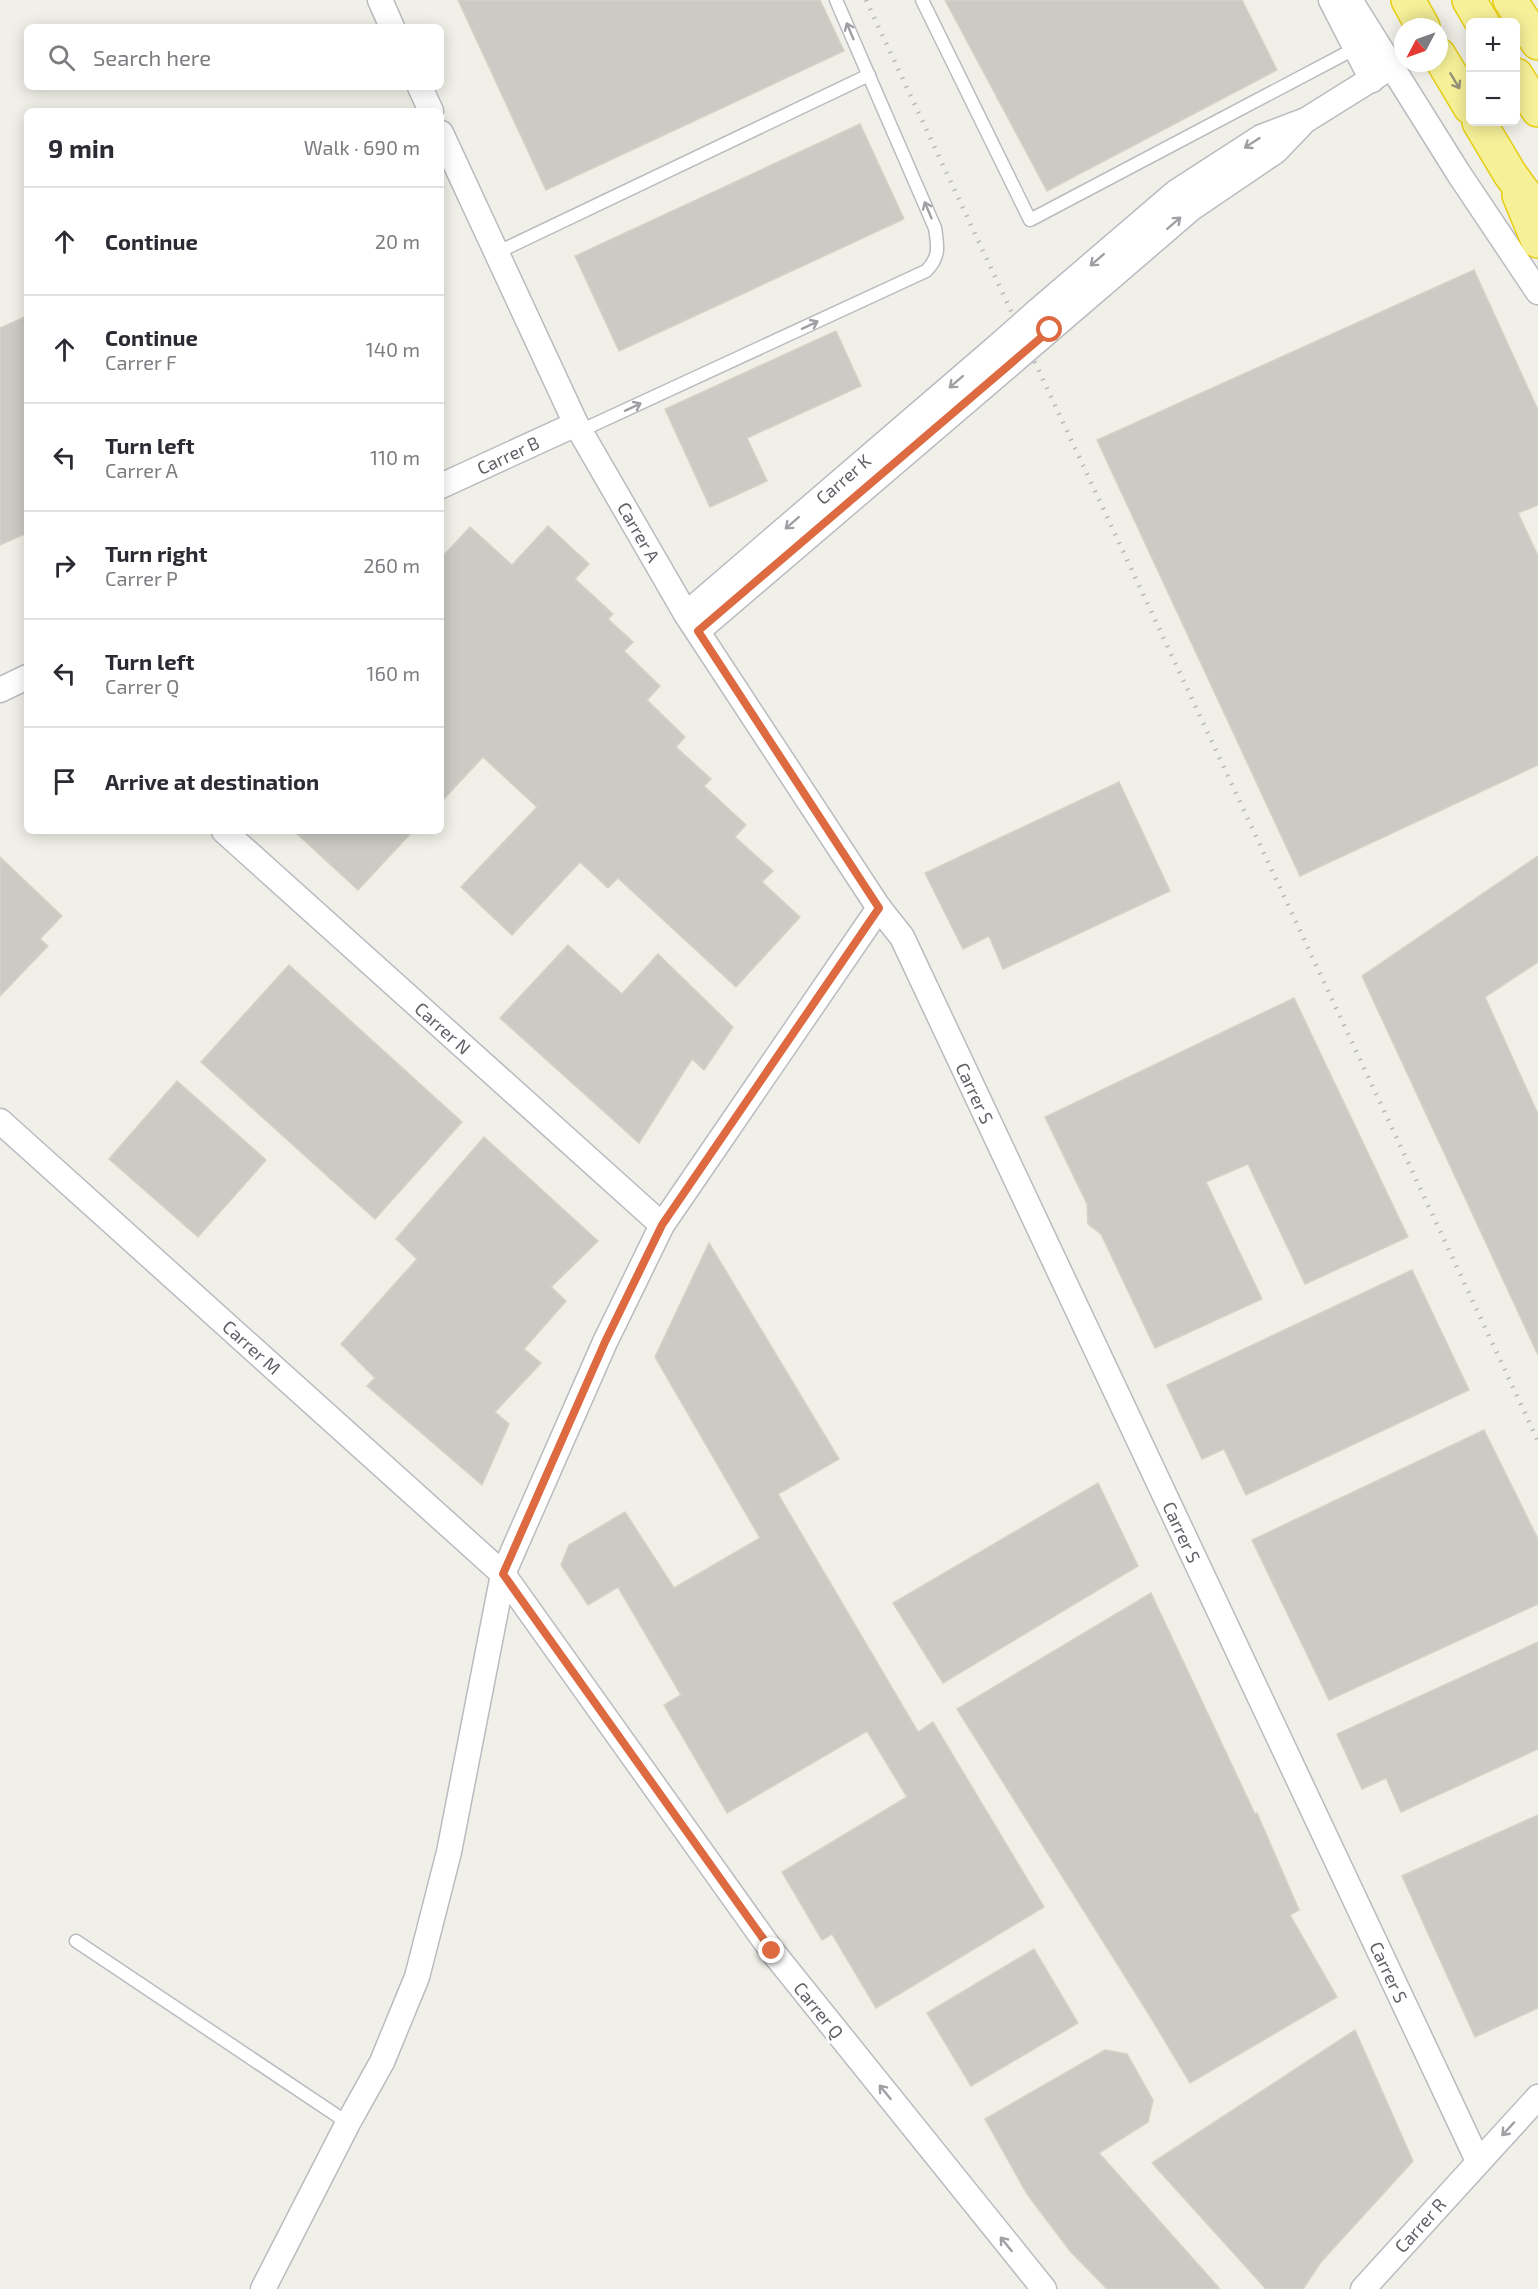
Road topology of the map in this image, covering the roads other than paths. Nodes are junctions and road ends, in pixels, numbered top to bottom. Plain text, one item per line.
1 (380, 0) edge
2 (837, 0) edge
3 (922, 0) edge
4 (1331, 0) edge
5 (1350, 0) edge
6 (1368, 0) edge
7 (1408, 0) edge
8 (1469, 0) edge
9 (1510, 0) edge
10 (1418, 18) edge
11 (1480, 18) edge
12 (391, 24) edge
13 (1538, 43) edge
14 (1356, 48) junction
15 (1393, 67) edge
16 (1448, 70) edge
17 (869, 75) junction
18 (1520, 83) edge
19 (421, 90) edge
20 (1466, 100) edge
21 (430, 108) edge
22 (1538, 110) edge
23 (1481, 126) edge
24 (444, 140) edge
25 (1510, 174) junction
26 (1538, 212) edge
27 (1538, 241) edge
28 (496, 253) junction
29 (1538, 264) edge
30 (1538, 292) edge
31 (578, 427) junction
32 (444, 485) edge
33 (692, 622) junction
34 (24, 678) edge
35 (0, 690) edge
36 (227, 834) edge
37 (879, 908) junction
38 (0, 1121) edge
39 (662, 1225) junction
40 (503, 1574) junction
41 (76, 1941) dead end
42 (1538, 2097) edge
43 (348, 2122) junction
44 (1478, 2161) junction
45 (263, 2289) edge
46 (1044, 2289) edge
47 (1363, 2289) edge

1 - 12 street
17 -> 2 lane
3 - 14 lane
4 - 14 street
5 - 15 street
6 - 15 street
7 - 10 highway
8 - 11 highway
9 - 13 highway
14 - 15 street
15 - 29 street
15 - 30 street
15 - 33 street, bridge
16 -> 20 highway
17 - 28 lane
31 -> 17 lane
18 - 22 highway
19 - 21 street
23 - 25 highway
24 - 28 street, Carrer A
25 - 26 highway
25 - 27 highway
28 - 31 street, Carrer A
31 - 32 street, Carrer B
31 - 33 street, Carrer A
33 - 37 street, Carrer A
34 - 35 street
36 - 39 street, Carrer N
37 - 39 street
37 - 44 street, Carrer S
38 - 40 street, Carrer M
39 - 40 street
40 - 43 street
46 -> 40 street, Carrer Q
41 - 43 lane
42 -> 44 street, Carrer R
43 - 45 street
44 - 47 street, Carrer R

